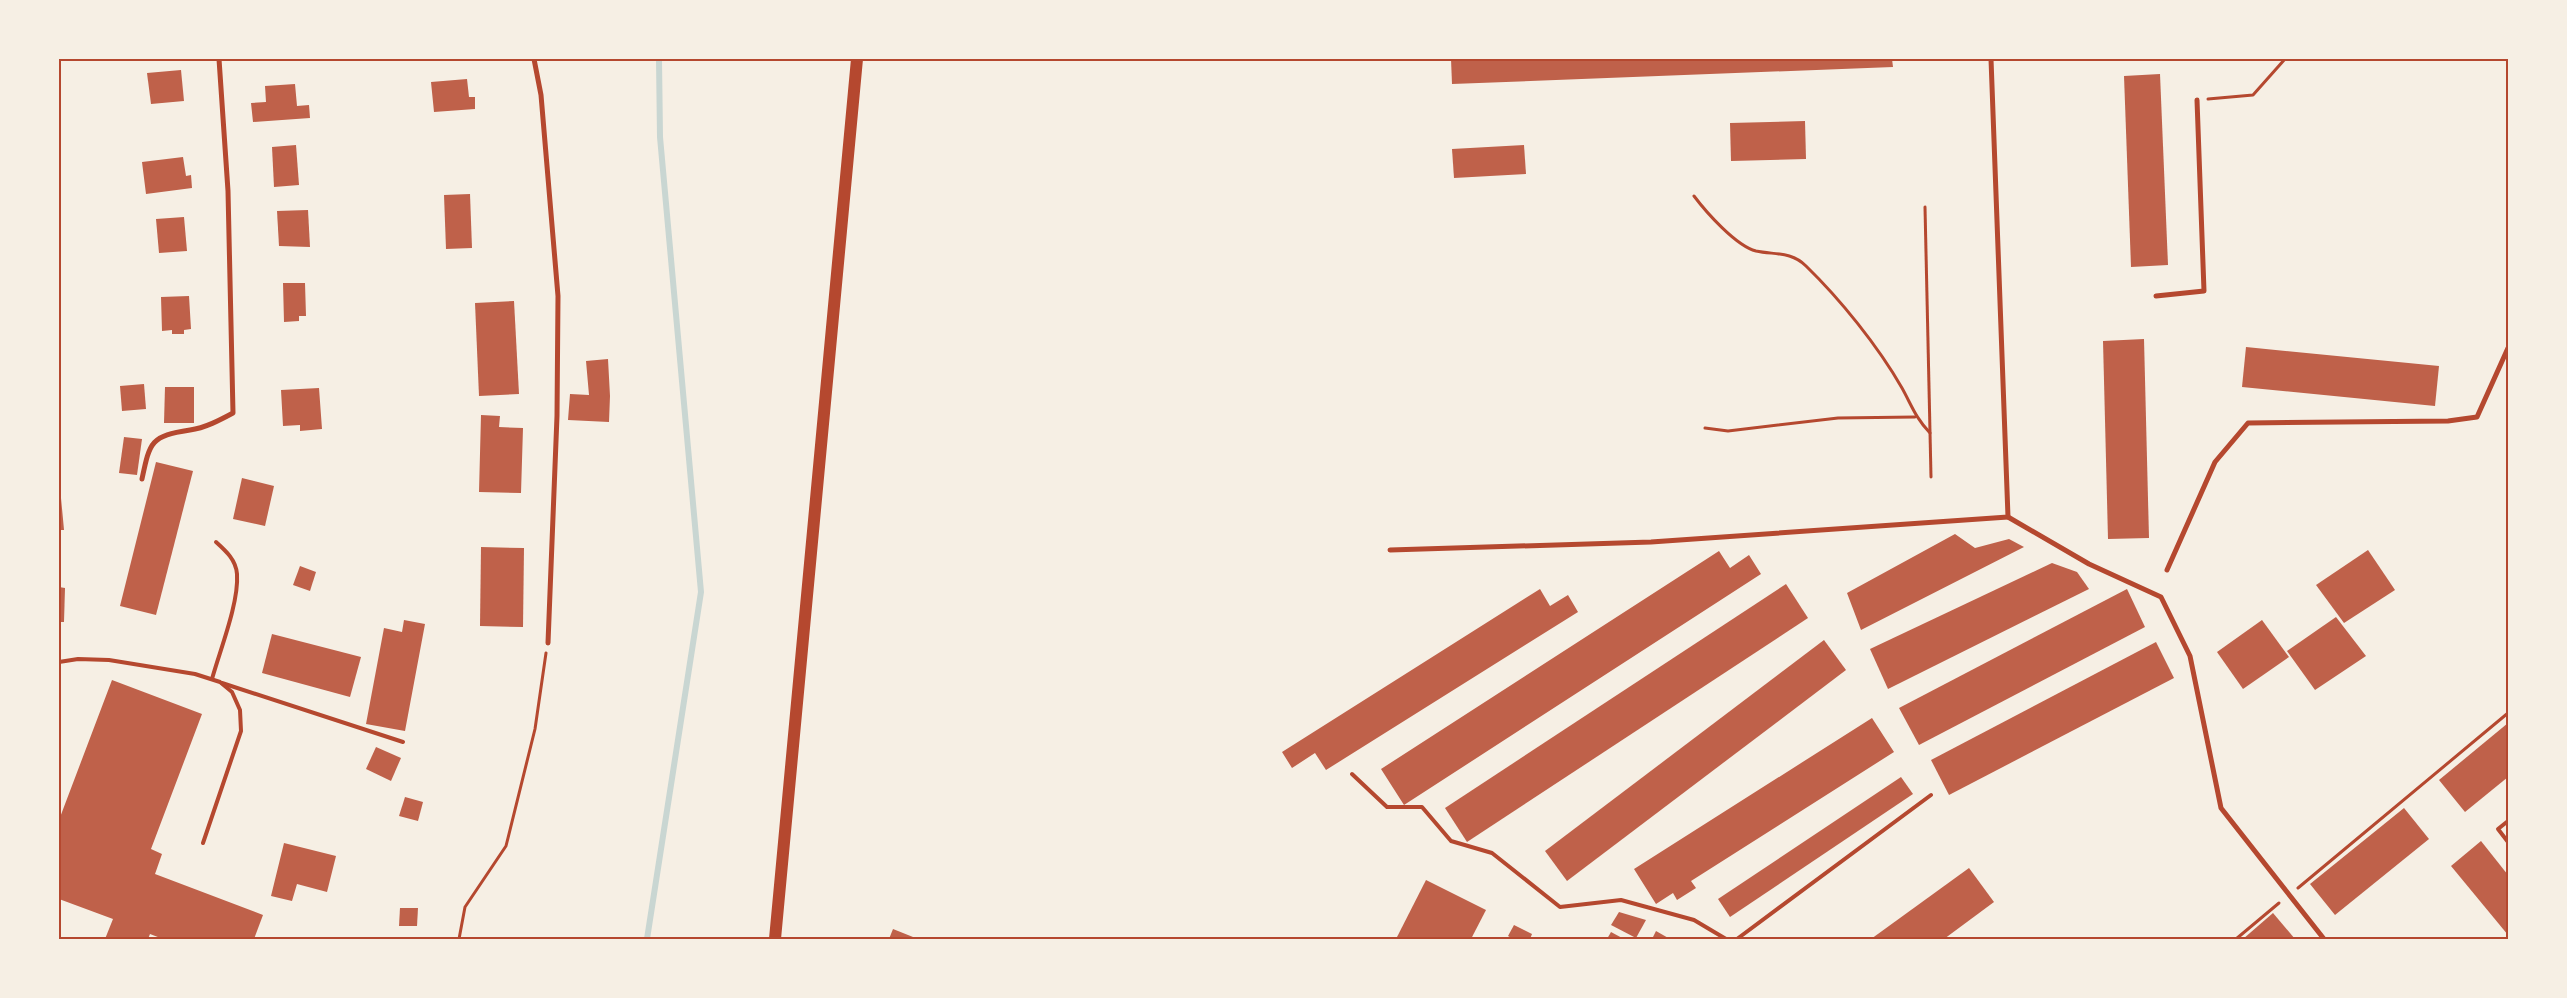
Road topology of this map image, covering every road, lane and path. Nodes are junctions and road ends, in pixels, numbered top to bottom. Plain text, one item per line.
1 (219, 59) edge
2 (534, 59) edge
3 (856, 59) edge
4 (1991, 59) edge
5 (2285, 59) edge
6 (2197, 100) joint
7 (1694, 196) dead end
8 (1926, 207) dead end
9 (2156, 296) dead end
10 (2508, 348) edge
11 (1915, 417) junction
12 (1705, 428) dead end
13 (1930, 433) junction
14 (1931, 478) dead end
15 (142, 479) dead end
16 (2008, 517) junction
17 (216, 542) dead end
18 (1390, 550) dead end
19 (2167, 570) dead end
20 (548, 643) joint
21 (59, 662) edge
22 (212, 679) junction
23 (220, 682) junction
24 (2508, 713) edge
25 (403, 742) dead end
26 (1352, 774) dead end
27 (1931, 795) dead end
28 (2508, 821) edge
29 (2508, 842) edge
30 (203, 844) dead end
31 (2288, 896) junction
32 (459, 939) edge
33 (775, 939) edge
34 (1726, 939) edge
35 (1737, 939) edge
36 (2236, 939) edge
37 (2324, 939) edge

1 - 15 street
2 - 20 street
3 - 33 main road
4 - 16 street
5 - 6 path
6 - 9 street
7 - 11 path
8 - 13 path
10 - 19 street
11 - 12 path
11 - 13 path
13 - 14 path
16 - 18 street
16 - 31 street
17 - 22 lane
20 - 32 path
21 - 22 lane
22 - 23 lane
23 - 25 lane
23 - 30 lane
24 - 31 path
26 - 34 lane
27 - 35 lane
28 - 29 lane
31 - 36 path
31 - 37 street

